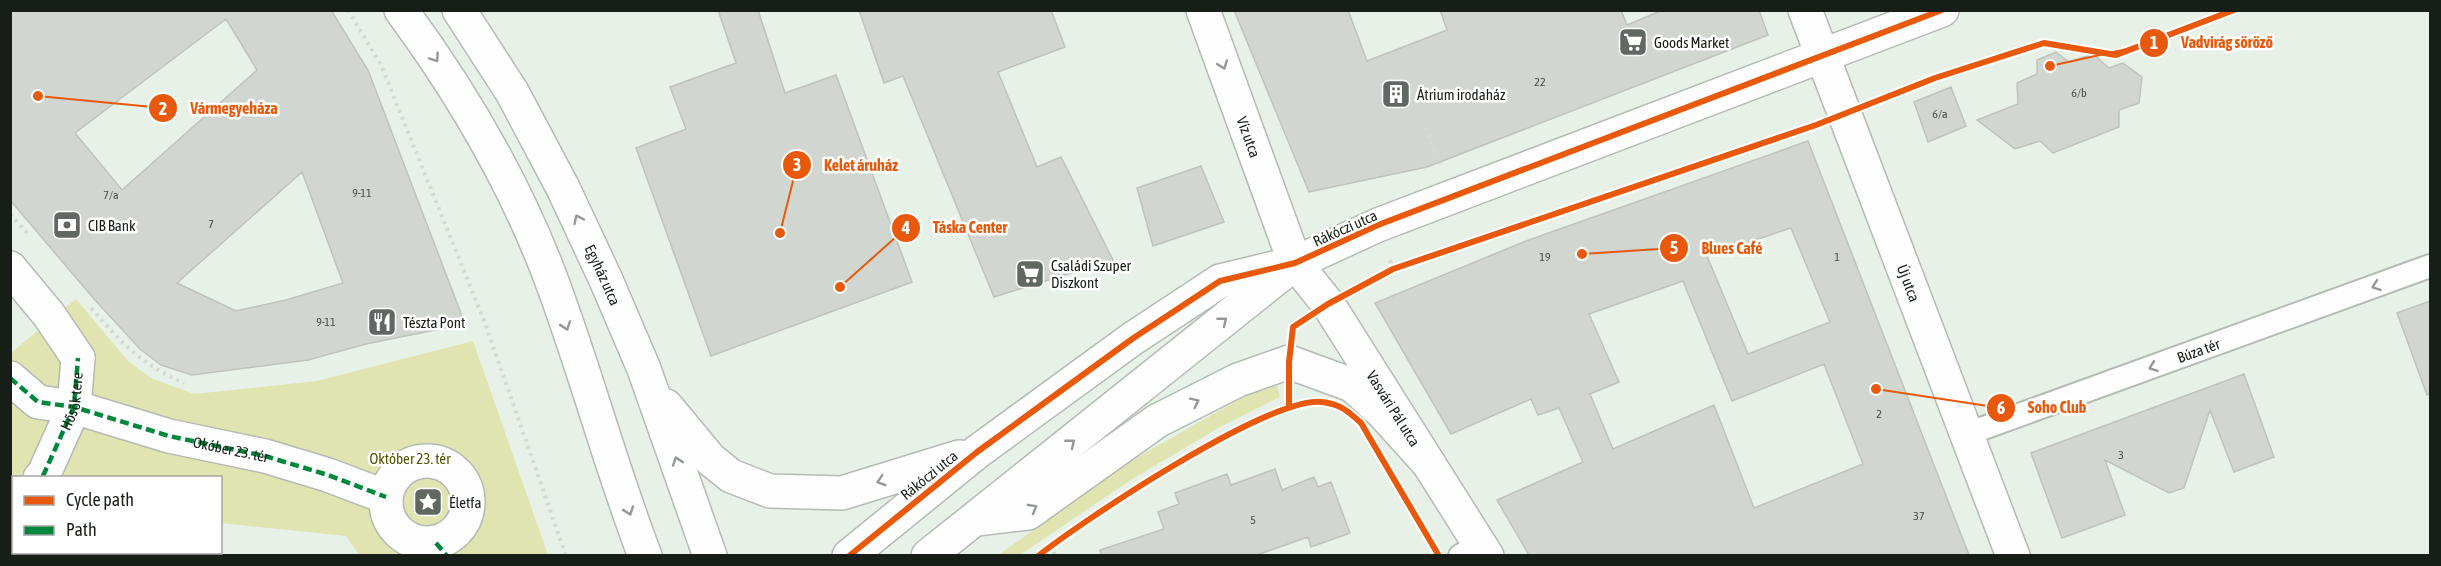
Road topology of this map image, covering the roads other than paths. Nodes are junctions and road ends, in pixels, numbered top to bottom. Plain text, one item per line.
1 (401, 10) edge
2 (459, 10) edge
3 (1203, 10) edge
4 (1805, 10) edge
5 (1942, 10) edge
6 (1822, 57) junction
7 (1295, 263) junction
8 (2430, 266) edge
9 (10, 268) edge
10 (644, 369) junction
11 (10, 378) edge
12 (74, 406) junction
13 (1967, 434) junction
14 (977, 452) junction
15 (1430, 464) junction
16 (42, 476) edge
17 (386, 497) junction
18 (976, 519) junction
19 (442, 549) edge
20 (1476, 552) edge
21 (645, 555) edge
22 (710, 555) edge
23 (849, 555) edge
24 (928, 555) edge
25 (2013, 555) edge

1 -> 21 street
10 -> 2 street, Egyház utca
3 -> 7 street, Víz utca
4 - 6 street, Új utca
5 - 6 street, Rákóczi utca
6 - 7 street, Rákóczi utca
6 - 13 street, Új utca
7 - 14 street, Rákóczi utca
7 - 15 street, Vasvári Pál utca
18 -> 7 street, Rákóczi utca
8 -> 13 lane, Búza tér
9 - 12 street, Hősök tere
14 -> 10 street
22 -> 10 street, Egyház utca
11 - 12 street, Okóber 23. tér
12 - 16 street, Hősök tere
12 - 17 street, Okóber 23. tér
13 - 25 street, Új utca
14 - 23 street, Rákóczi utca
18 -> 15 street
15 - 20 street, Vasvári Pál utca
17 - 19 street
17 - 19 street
18 - 24 street, Rákóczi utca

